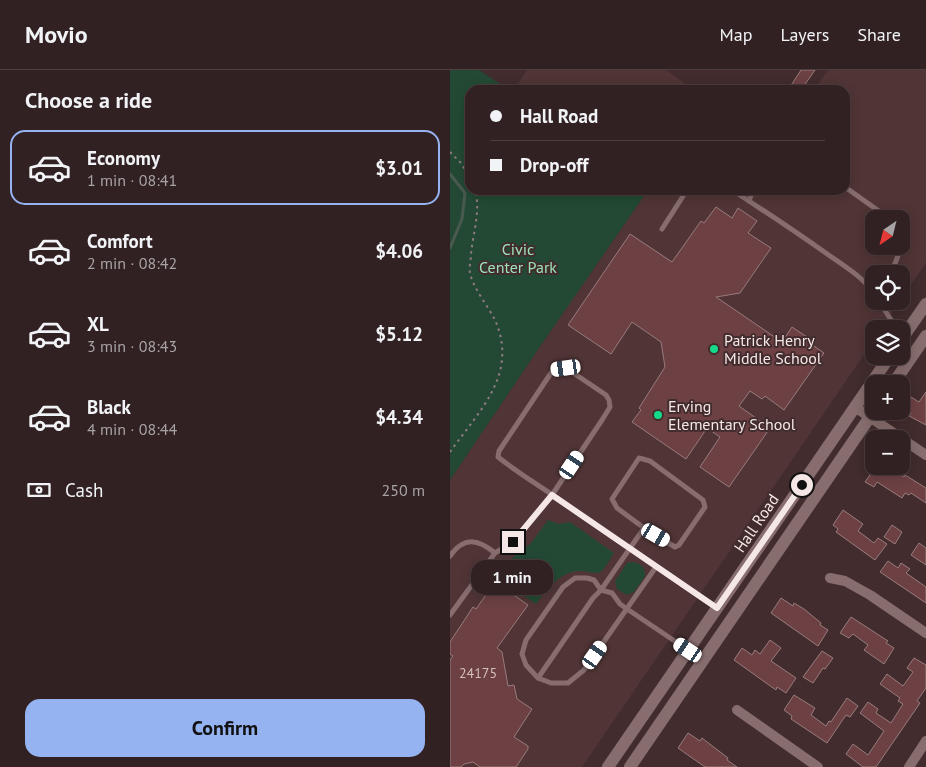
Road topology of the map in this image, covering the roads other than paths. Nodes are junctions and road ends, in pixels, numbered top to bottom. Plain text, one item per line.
1 (850, 191) edge
2 (684, 195) edge
3 (740, 195) edge
4 (751, 195) edge
5 (749, 201) junction
6 (877, 210) edge
7 (662, 229) dead end
8 (865, 281) edge
9 (926, 304) edge
10 (910, 327) edge
11 (910, 337) edge
12 (924, 339) edge
13 (884, 365) edge
14 (899, 375) edge
15 (855, 408) junction
16 (865, 412) edge
17 (868, 420) edge
18 (880, 420) edge
19 (926, 455) edge
20 (552, 495) junction
21 (644, 528) junction
22 (630, 549) junction
23 (495, 553) junction
24 (450, 556) edge
25 (656, 567) junction
26 (830, 578) dead end
27 (600, 590) junction
28 (717, 608) junction
29 (628, 609) junction
30 (450, 615) edge
31 (732, 619) junction
32 (926, 633) edge
33 (688, 650) junction
34 (538, 678) junction
35 (737, 710) dead end
36 (926, 742) edge
37 (608, 767) edge
38 (630, 767) edge
39 (818, 767) edge
40 (908, 767) edge

1 - 6 lane
2 - 7 lane
3 - 5 lane
4 - 5 lane
5 - 8 lane
9 - 10 street
11 - 12 street
12 - 14 street
13 - 15 street, Hall Road
15 - 16 street
15 - 28 street, Hall Road
17 - 31 street
18 - 19 street
20 - 20 lane
20 - 22 lane
20 - 23 lane
21 - 21 lane
21 - 22 lane
22 - 25 lane
22 - 27 lane
23 - 24 lane
23 - 30 lane
25 - 28 lane
25 - 29 lane
26 - 32 street
27 - 29 lane
27 - 34 lane
27 - 34 lane
28 - 31 street
28 - 33 street, Hall Road
29 - 33 lane
29 - 34 lane
31 - 38 street
33 - 37 street, Hall Road
35 - 39 street
36 - 40 street

